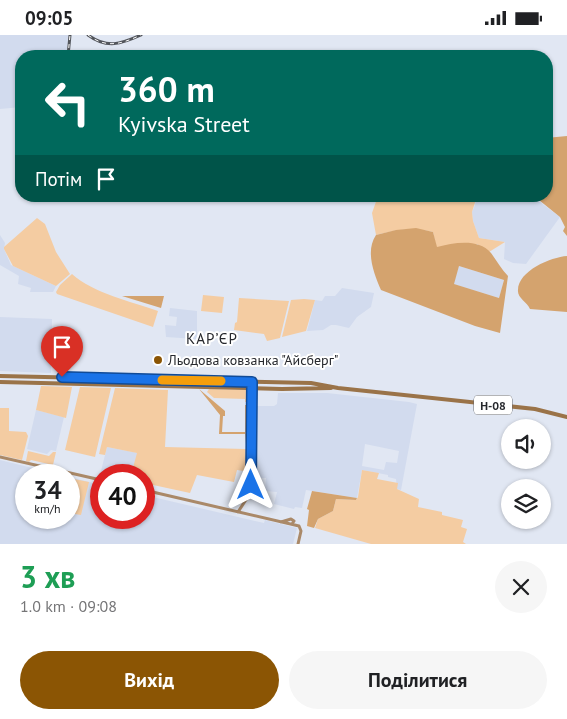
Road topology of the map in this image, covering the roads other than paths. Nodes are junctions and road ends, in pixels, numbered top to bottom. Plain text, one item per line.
1 (0, 376) edge
2 (46, 377) junction
3 (77, 377) junction
4 (114, 379) junction
5 (196, 381) junction
6 (0, 382) edge
7 (252, 382) junction
8 (46, 383) junction
9 (77, 384) junction
10 (113, 385) junction
11 (196, 387) junction
12 (252, 388) junction
13 (338, 388) junction
14 (567, 417) edge
15 (0, 457) edge
16 (90, 478) edge
17 (155, 493) edge
18 (238, 512) junction
19 (298, 544) edge

1 - 2 main road, Н-08
2 - 3 main road, Н-08
2 - 8 main road
3 - 4 main road, Н-08
3 - 9 main road
4 - 5 main road, Н-08
4 - 10 main road
5 - 7 main road, Н-08
5 - 11 main road
6 - 8 main road, Н-08
7 - 12 main road
7 - 13 main road, Н-08
8 - 9 main road, Н-08
9 - 10 main road, Н-08
10 - 11 main road, Н-08
11 - 12 main road, Н-08
12 - 13 main road, Н-08
12 - 18 street
13 - 14 main road, Н-08
15 - 16 street
17 - 18 street
18 - 19 street

